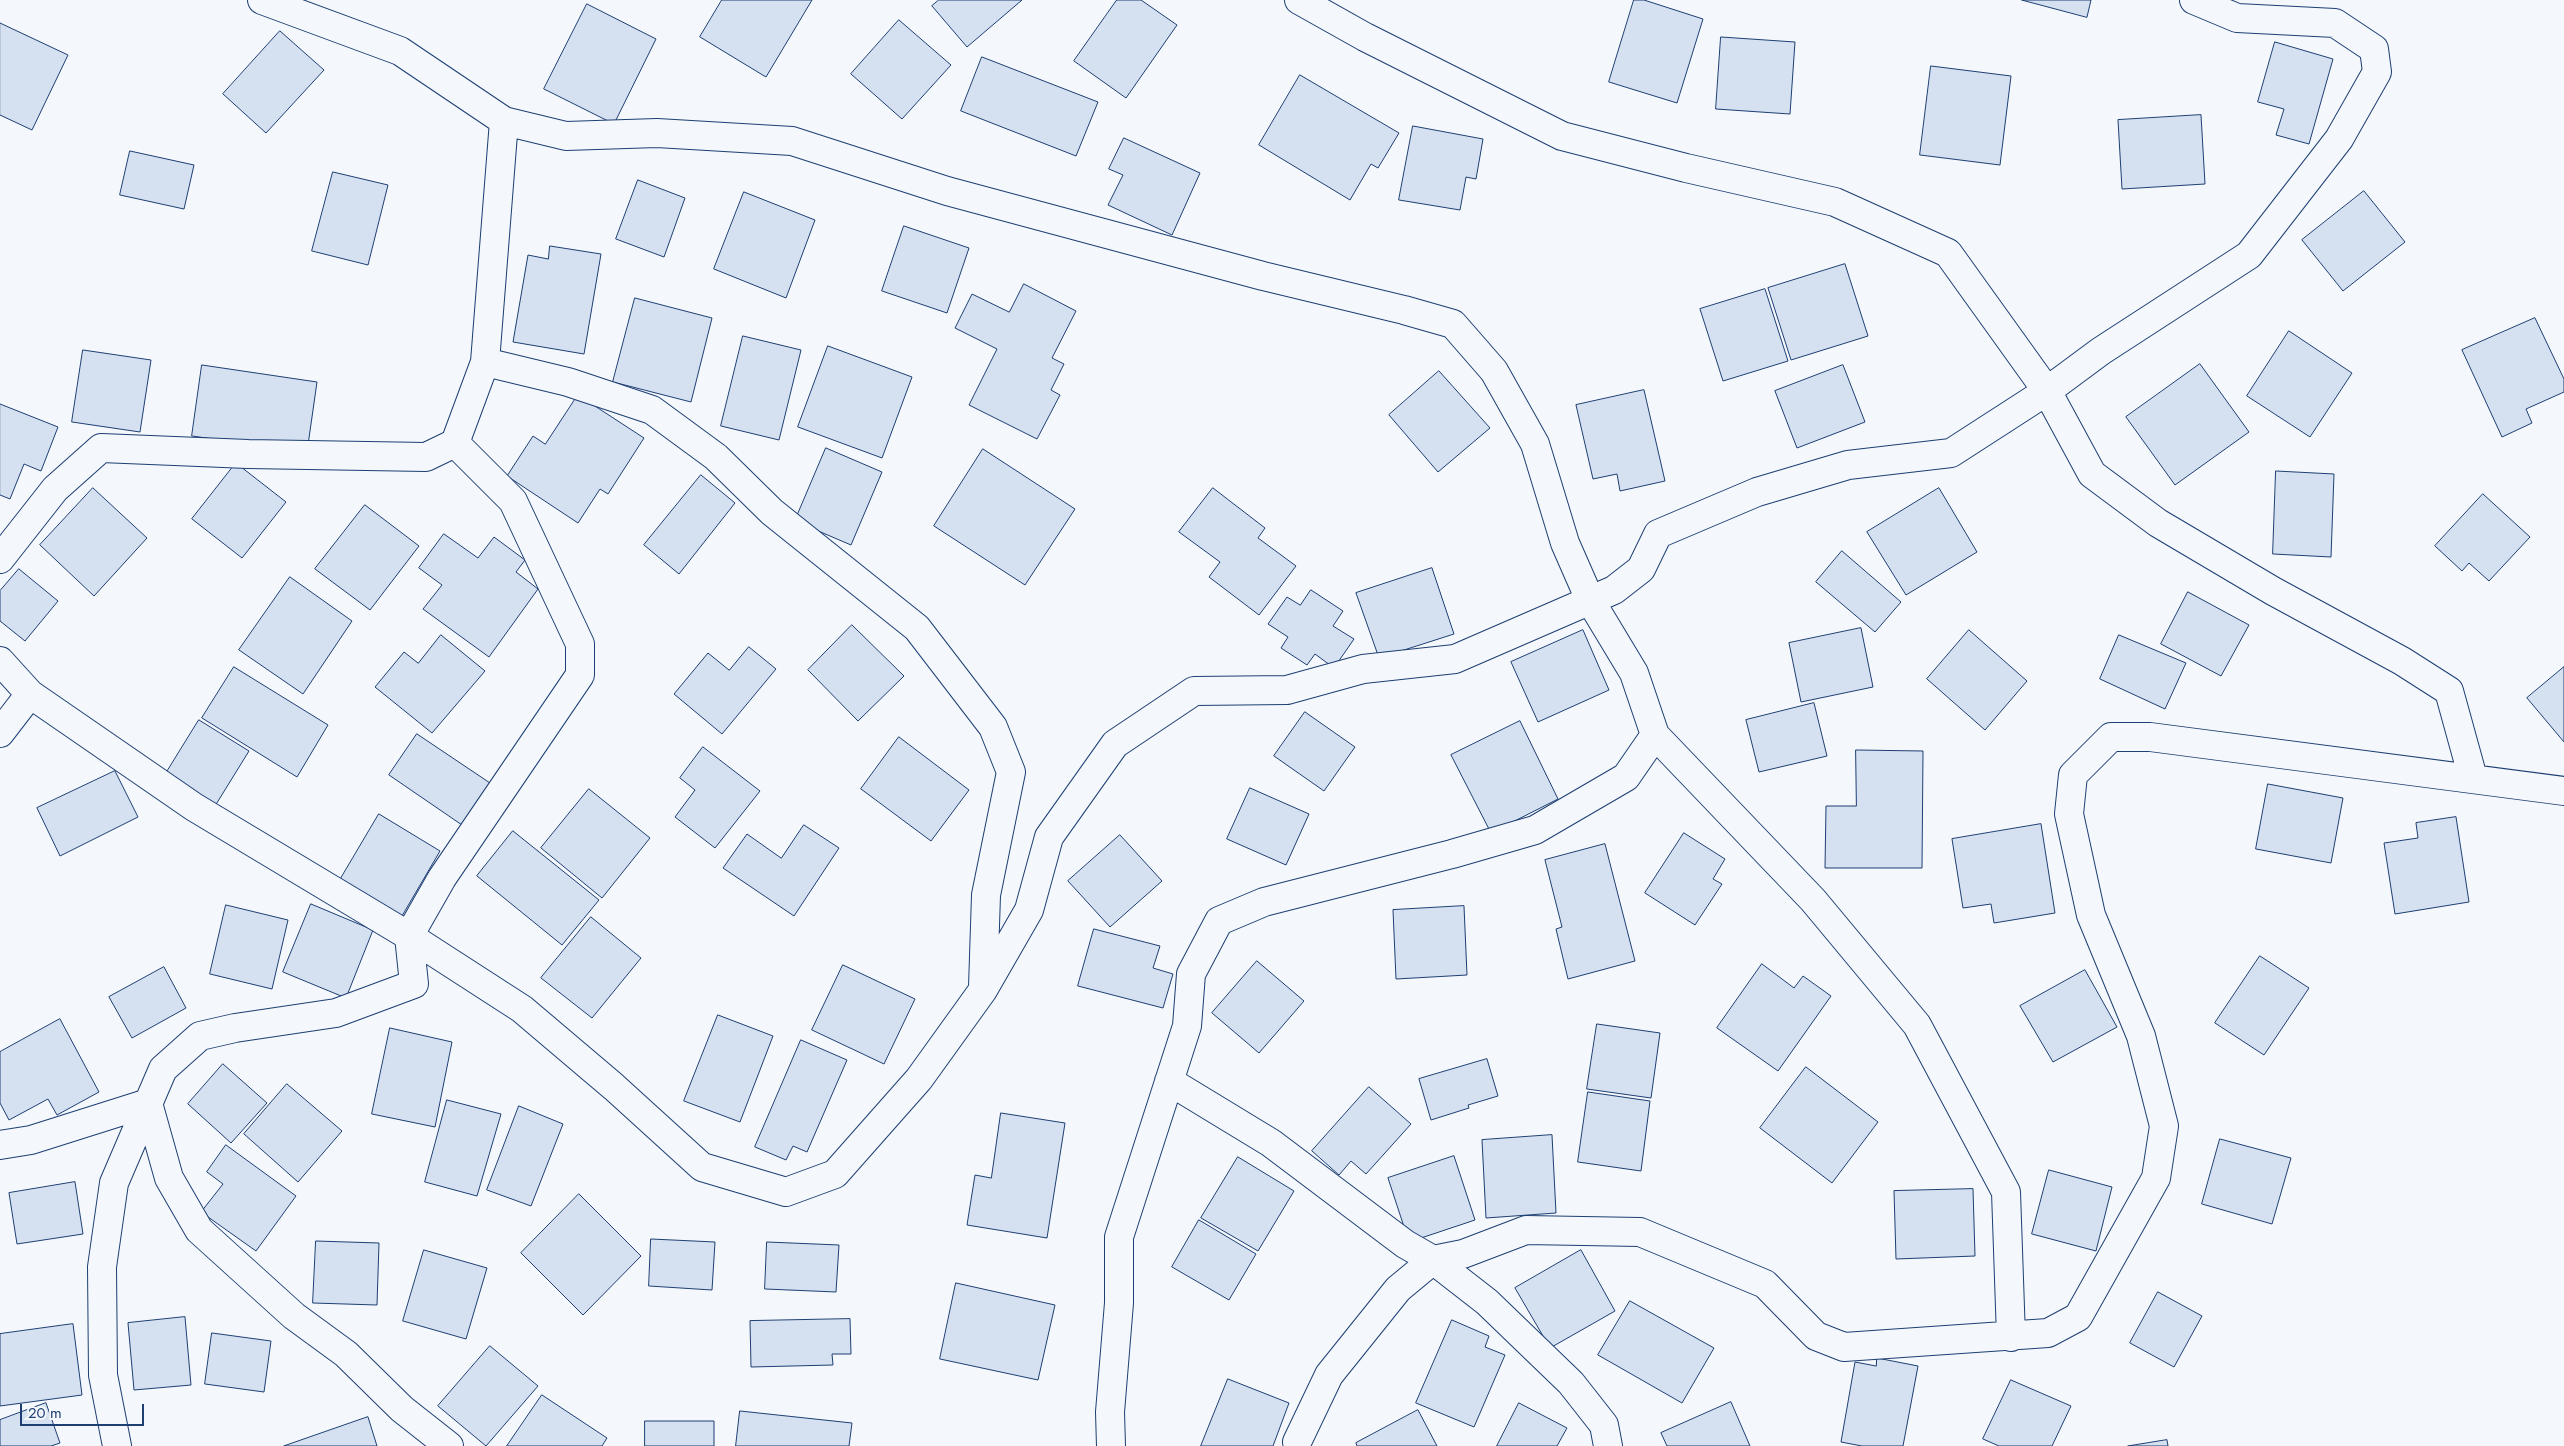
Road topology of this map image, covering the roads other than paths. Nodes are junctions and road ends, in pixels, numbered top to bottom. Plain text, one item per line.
1 (262, 0) edge
2 (1299, 0) edge
3 (2194, 0) edge
4 (504, 120) junction
5 (485, 362) junction
6 (2047, 391) junction
7 (455, 443) junction
8 (0, 559) edge
9 (1590, 600) junction
10 (0, 661) edge
11 (30, 694) junction
12 (0, 733) edge
13 (1655, 735) junction
14 (2473, 778) junction
15 (2564, 791) edge
16 (409, 936) junction
17 (983, 990) junction
18 (1169, 1081) junction
19 (148, 1103) junction
20 (0, 1145) edge
21 (1433, 1260) junction
22 (2011, 1337) junction
23 (1296, 1442) dead end
24 (117, 1446) edge
25 (449, 1446) edge
26 (1111, 1446) edge
27 (1608, 1446) edge

1 - 4 street
2 - 6 street
3 - 6 street
4 - 5 street
4 - 9 street
5 - 7 street
5 - 17 street
6 - 9 street
6 - 14 street
7 - 8 street
7 - 16 street
9 - 13 street
9 - 17 street
10 - 11 street
11 - 12 street
11 - 16 street
13 - 18 street
13 - 22 street
14 - 15 street
14 - 22 street
16 - 17 street
16 - 19 street
18 - 21 street
18 - 26 street
19 - 20 street
19 - 24 street
19 - 25 street
21 - 22 street
21 - 23 street
21 - 27 street

